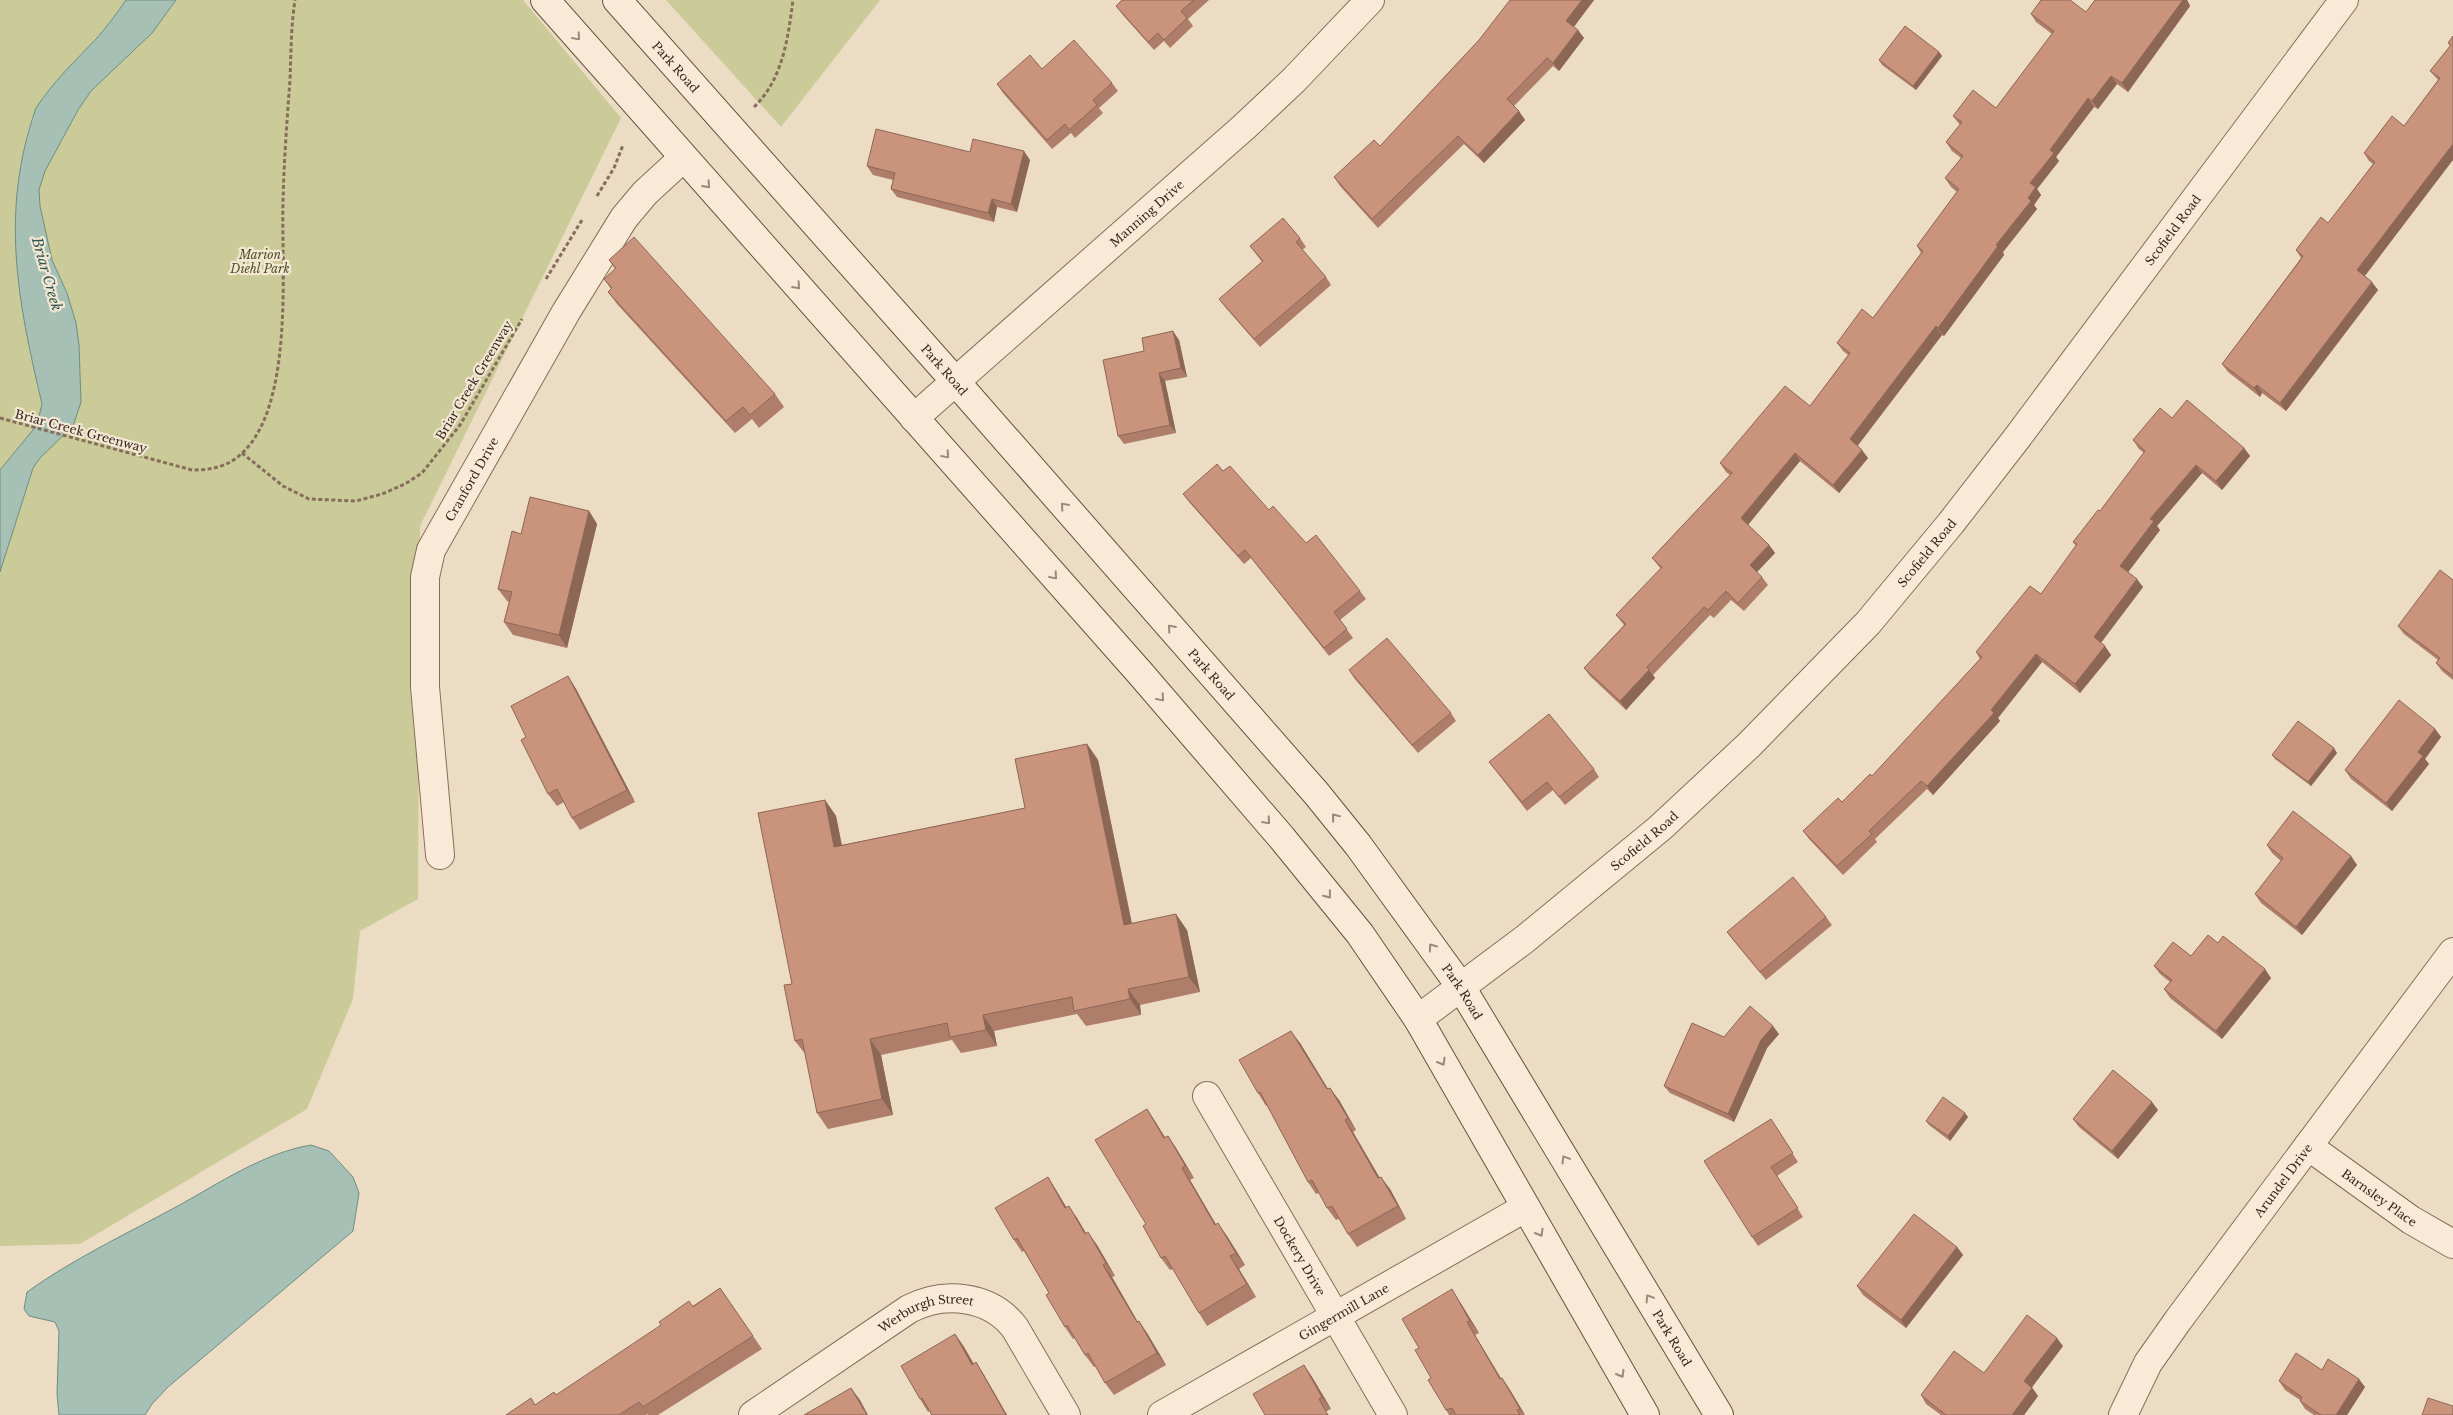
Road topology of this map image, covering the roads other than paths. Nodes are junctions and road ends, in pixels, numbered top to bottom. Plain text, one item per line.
1 (545, 0) edge
2 (617, 0) edge
3 (1370, 0) edge
4 (2344, 0) edge
5 (683, 158) junction
6 (955, 382) junction
7 (914, 418) junction
8 (440, 855) dead end
9 (2453, 952) edge
10 (1461, 987) junction
11 (1418, 1019) junction
12 (1208, 1096) dead end
13 (2308, 1146) junction
14 (1525, 1208) junction
15 (2453, 1244) edge
16 (1336, 1316) junction
17 (753, 1415) edge
18 (1066, 1415) edge
19 (1162, 1415) edge
20 (1393, 1415) edge
21 (1645, 1415) edge
22 (1718, 1415) edge
23 (2122, 1415) edge

1 -> 5 street
2 - 6 street, Park Road
3 - 6 street, Manning Drive
4 - 10 street, Scofield Road
5 -> 7 street
5 - 8 street, Cranford Drive
6 - 7 street, Manning Drive
10 -> 6 street, Park Road
7 -> 11 street
9 - 13 street, Arundel Drive
10 - 11 street, Scofield Road
22 -> 10 street, Park Road
11 -> 14 street
12 - 16 street, Dockery Drive
13 - 15 street, Barnsley Place
13 - 23 street, Arundel Drive
14 - 16 street, Gingermill Lane
14 -> 21 street
16 - 19 street, Gingermill Lane
16 - 20 street, Dockery Drive
17 - 18 street, Werburgh Street

